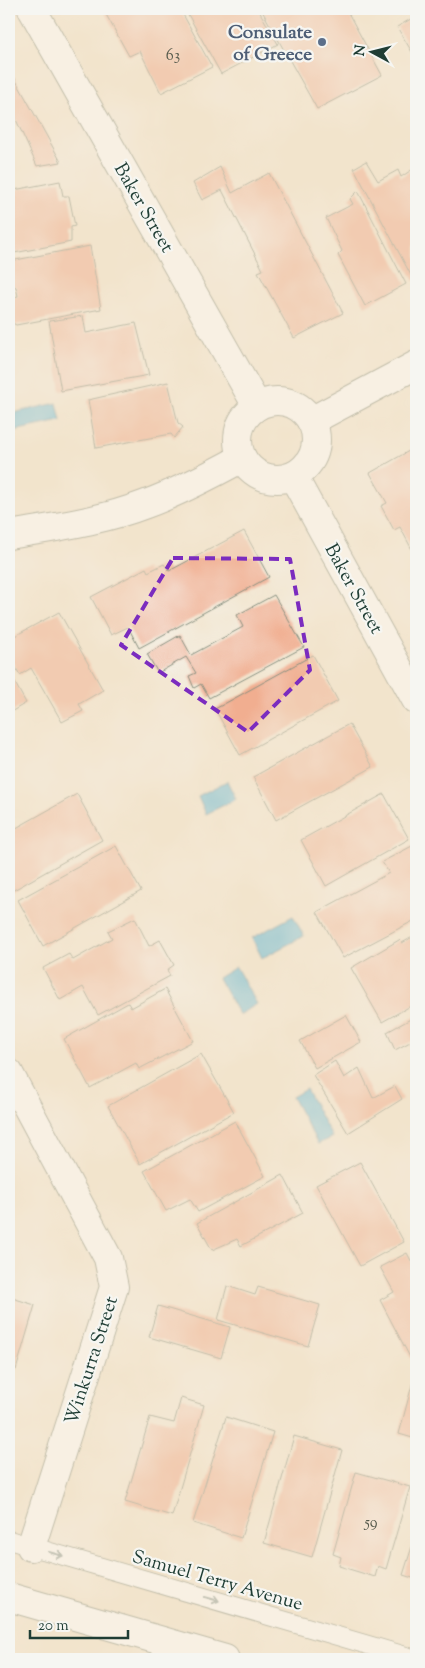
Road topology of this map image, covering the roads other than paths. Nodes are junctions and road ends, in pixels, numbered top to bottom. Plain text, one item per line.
1 (32, 9) edge
2 (416, 365) edge
3 (257, 406) junction
4 (311, 421) junction
5 (242, 458) junction
6 (293, 476) junction
7 (9, 535) edge
8 (416, 700) edge
9 (9, 1073) edge
10 (20, 1543) edge
11 (9, 1593) edge
12 (9, 1597) edge
13 (42, 1606) junction
14 (225, 1659) edge
15 (416, 1659) edge

1 - 3 main road, Baker Street
2 - 4 main road
3 - 4 main road
3 - 5 main road
4 - 6 main road
5 - 6 main road
5 - 7 main road
6 - 8 main road, Baker Street
9 - 10 main road, Winkurra Street
10 -> 15 lane, Samuel Terry Avenue
11 - 13 main road
12 - 13 main road
13 - 14 main road

